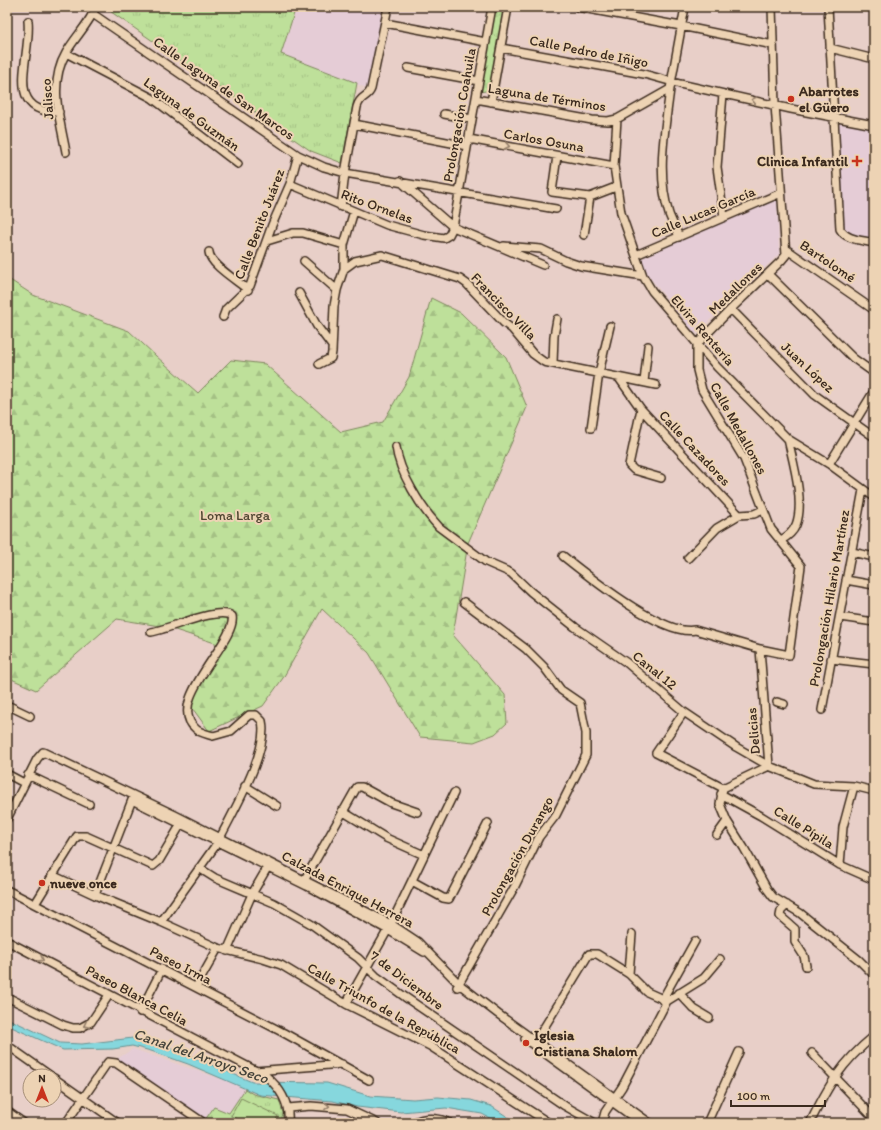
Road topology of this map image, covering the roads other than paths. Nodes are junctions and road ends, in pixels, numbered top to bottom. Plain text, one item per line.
1 (388, 7) edge
2 (492, 7) edge
3 (508, 7) edge
4 (577, 7) edge
5 (685, 7) edge
6 (772, 7) edge
7 (828, 7) edge
8 (94, 10) edge
9 (28, 21) dead end
10 (385, 23) junction
11 (681, 26) junction
12 (486, 42) junction
13 (773, 45) junction
14 (501, 48) junction
15 (830, 48) junction
16 (66, 53) junction
17 (874, 59) edge
18 (408, 68) dead end
19 (479, 81) junction
20 (671, 85) junction
21 (723, 94) junction
22 (476, 99) junction
23 (491, 102) junction
24 (775, 105) junction
25 (60, 112) junction
26 (444, 114) dead end
27 (832, 116) junction
28 (472, 119) junction
29 (617, 119) junction
30 (354, 124) junction
31 (874, 125) edge
32 (468, 143) junction
33 (66, 152) dead end
34 (298, 155) junction
35 (557, 156) junction
36 (238, 164) dead end
37 (614, 166) junction
38 (345, 173) junction
39 (399, 180) junction
40 (290, 184) junction
41 (616, 187) junction
42 (458, 191) junction
43 (781, 193) junction
44 (590, 197) junction
45 (341, 207) junction
46 (553, 208) dead end
47 (354, 211) junction
48 (724, 217) junction
49 (453, 227) junction
50 (584, 235) dead end
51 (679, 237) junction
52 (267, 241) junction
53 (874, 243) edge
54 (344, 245) junction
55 (500, 246) junction
56 (786, 249) junction
57 (209, 252) dead end
58 (636, 255) junction
59 (304, 261) dead end
60 (542, 265) dead end
61 (344, 269) junction
62 (768, 274) junction
63 (643, 276) junction
64 (248, 290) junction
65 (337, 290) junction
66 (299, 293) dead end
67 (731, 309) junction
68 (874, 310) edge
69 (223, 317) dead end
70 (557, 319) dead end
71 (610, 326) dead end
72 (698, 344) junction
73 (332, 346) junction
74 (648, 346) dead end
75 (553, 363) junction
76 (319, 364) dead end
77 (599, 373) junction
78 (874, 373) edge
79 (619, 378) junction
80 (644, 382) junction
81 (656, 385) dead end
82 (874, 391) edge
83 (641, 409) junction
84 (855, 424) junction
85 (591, 428) dead end
86 (874, 436) edge
87 (788, 439) junction
88 (396, 447) dead end
89 (829, 464) junction
90 (661, 478) dead end
91 (863, 490) junction
92 (874, 497) edge
93 (763, 510) junction
94 (739, 515) junction
95 (781, 540) junction
96 (852, 552) junction
97 (563, 556) dead end
98 (874, 557) edge
99 (688, 558) dead end
100 (846, 580) junction
101 (874, 585) edge
102 (464, 602) dead end
103 (840, 617) junction
104 (874, 622) edge
105 (151, 632) dead end
106 (760, 650) junction
107 (831, 659) junction
108 (874, 664) edge
109 (7, 705) edge
110 (822, 710) dead end
111 (684, 712) junction
112 (30, 716) dead end
113 (41, 754) junction
114 (769, 766) junction
115 (7, 774) edge
116 (28, 775) junction
117 (24, 783) junction
118 (246, 786) junction
119 (854, 786) junction
120 (722, 791) junction
121 (874, 791) edge
122 (454, 793) dead end
123 (132, 800) junction
124 (89, 804) dead end
125 (277, 806) dead end
126 (342, 811) junction
127 (416, 812) dead end
128 (7, 818) edge
129 (727, 821) junction
130 (488, 823) dead end
131 (181, 824) junction
132 (717, 835) dead end
133 (219, 840) junction
134 (113, 848) junction
135 (424, 855) junction
136 (269, 865) junction
137 (840, 865) junction
138 (199, 868) junction
139 (52, 875) junction
140 (306, 879) junction
141 (412, 880) junction
142 (874, 880) edge
143 (7, 890) edge
144 (252, 894) junction
145 (95, 895) junction
146 (36, 904) junction
147 (787, 905) junction
148 (161, 922) junction
149 (390, 927) junction
150 (632, 934) dead end
151 (7, 941) edge
152 (695, 941) dead end
153 (218, 948) junction
154 (227, 951) junction
155 (720, 959) dead end
156 (805, 963) dead end
157 (368, 969) junction
158 (162, 970) junction
159 (629, 974) junction
160 (874, 975) edge
161 (458, 986) junction
162 (196, 987) junction
163 (679, 993) junction
164 (109, 995) junction
165 (7, 997) edge
166 (665, 1000) junction
167 (346, 1004) junction
168 (140, 1012) junction
169 (709, 1018) dead end
170 (874, 1036) edge
171 (535, 1043) junction
172 (7, 1045) edge
173 (739, 1052) dead end
174 (812, 1053) dead end
175 (342, 1064) junction
176 (40, 1068) edge
177 (255, 1071) junction
178 (835, 1076) junction
179 (369, 1080) dead end
180 (62, 1084) edge
181 (82, 1098) junction
182 (613, 1099) junction
183 (287, 1106) junction
184 (7, 1111) edge
185 (874, 1118) edge
186 (432, 1121) edge
187 (24, 1123) edge
188 (66, 1123) edge
189 (118, 1123) edge
190 (204, 1123) edge
191 (288, 1123) edge
192 (377, 1123) edge
193 (414, 1123) edge
194 (450, 1123) edge
195 (549, 1123) edge
196 (595, 1123) edge
197 (602, 1123) edge
198 (641, 1123) edge
199 (650, 1123) edge
200 (707, 1123) edge
201 (810, 1123) edge

1 - 10 street
2 - 12 street, Prolongación Coahuila
3 - 14 street
4 - 11 street
5 - 11 street
6 - 13 street
7 - 15 street
8 - 16 street, Jalisco
8 - 34 street, Calle Laguna de San Marcos
9 - 25 street
10 - 12 street
10 - 30 street
11 - 13 street
11 - 20 street
12 - 19 street, Prolongación Coahuila
13 - 24 street
14 - 20 street, Calle Pedro de Iñigo
14 - 23 street
15 - 17 street
15 - 27 street
16 - 25 street, Jalisco
16 - 36 street, Laguna de Guzmán
18 - 19 street
19 - 22 street, Prolongación Coahuila
20 - 21 street, Calle Pedro de Iñigo
20 - 29 street, Laguna de Términos
20 - 51 street
24 -> 21 street, Calle Pedro de Iñigo
21 - 48 street
22 - 23 street, Laguna de Términos
22 - 28 street, Prolongación Coahuila
23 - 29 street, Laguna de Términos
24 - 27 street, Calle Pedro de Iñigo
24 - 43 street
25 - 33 street, Jalisco
26 - 28 street
27 - 31 street, Calle Pedro de Iñigo
27 - 53 street
28 - 32 street, Prolongación Coahuila
29 - 37 street, Elvira Rentería
30 - 32 street, Carlos Osuna
30 - 38 street
32 -> 35 street, Carlos Osuna
32 - 42 street, Prolongación Coahuila
34 - 38 street, Calle Laguna de San Marcos
34 - 40 street, Calle Benito Juárez
35 - 37 street, Carlos Osuna
35 - 44 street
37 - 41 street, Elvira Rentería
38 - 39 street, Calle Laguna de San Marcos
38 - 45 street
39 - 42 street, Calle Laguna de San Marcos
39 - 49 street
40 - 45 street, Rito Ornelas
40 - 52 street, Calle Benito Juárez
41 - 44 street
41 - 58 street, Elvira Rentería
42 - 46 street, Calle Laguna de San Marcos
42 - 49 street, Prolongación Coahuila
43 - 48 street, Calle Lucas García
43 - 56 street
44 - 50 street
45 - 47 street, Rito Ornelas
47 - 49 street, Rito Ornelas
47 - 54 street
48 - 51 street, Calle Lucas García
49 - 55 street
51 - 58 street, Calle Lucas García
52 - 54 street
52 - 64 street, Calle Benito Juárez
54 - 61 street
55 - 60 street
55 - 63 street
56 - 62 street, Medallones
56 - 68 street, Bartolomé
57 - 64 street
58 - 63 street, Elvira Rentería
59 - 65 street
61 - 65 street
61 - 75 street, Francisco Villa
62 - 67 street, Medallones
62 - 78 street
63 - 72 street, Elvira Rentería
64 - 69 street, Calle Benito Juárez
65 - 73 street
66 - 73 street
67 - 72 street, Medallones
67 - 84 street, Juan López
70 - 75 street
71 - 77 street
72 - 87 street, Elvira Rentería
72 - 93 street, Calle Medallones
73 - 76 street
74 - 80 street
75 - 77 street
77 - 79 street
77 - 85 street
79 - 80 street
79 - 83 street, Calle Cazadores
80 - 81 street
82 - 84 street
83 - 90 street
83 - 94 street, Calle Cazadores
84 - 86 street, Juan López
84 - 89 street
87 - 89 street, Elvira Rentería
87 - 95 street
88 - 111 street, Canal 12
89 - 91 street, Elvira Rentería
91 - 92 street, Elvira Rentería
91 - 96 street, Prolongación Hilario Martínez
93 - 94 street
93 - 95 street, Calle Medallones
94 - 99 street
95 - 106 street, Calle Medallones
96 - 98 street
96 - 100 street, Prolongación Hilario Martínez
97 - 106 street
100 - 101 street
100 - 103 street, Prolongación Hilario Martínez
102 - 161 street, Prolongación Durango
103 - 104 street
103 - 107 street, Prolongación Hilario Martínez
105 - 118 street
106 - 114 street, Delicias
107 - 108 street
107 - 110 street, Prolongación Hilario Martínez
109 - 112 street
111 - 114 street, Canal 12
111 - 120 street, Calle Pípila
113 - 116 street
113 - 123 street, Calzada Enrique Herrera
113 - 133 street, Calzada Enrique Herrera
114 - 119 street, Canal 12
114 - 120 street
115 - 117 street
116 - 117 street
116 - 124 street
117 - 128 street
118 - 125 street
118 - 133 street
119 - 121 street, Canal 12
119 - 137 street
120 - 129 street
120 - 137 street, Calle Pípila
122 - 135 street
123 - 131 street, Calzada Enrique Herrera
123 - 134 street
126 - 127 street
126 - 135 street
126 - 140 street
129 - 132 street
129 - 147 street
130 - 141 street
131 - 133 street, Calzada Enrique Herrera
131 - 134 street
133 - 136 street, Calzada Enrique Herrera
133 - 138 street
134 - 139 street
134 - 145 street
135 - 141 street
136 - 140 street, Calzada Enrique Herrera
136 - 144 street
136 - 149 street, Calzada Enrique Herrera
137 - 142 street, Calle Pípila
138 - 144 street, 7 de Diciembre
138 - 148 street
139 - 145 street, Calle Triunfo de la República
139 - 146 street
140 - 149 street, Calzada Enrique Herrera
141 - 149 street
143 - 146 street, Paseo Irma
144 - 154 street
144 - 157 street, 7 de Diciembre
145 - 148 street, Calle Triunfo de la República
146 - 158 street, Paseo Irma
147 - 156 street
147 - 160 street
148 - 153 street, Calle Triunfo de la República
149 - 157 street
149 - 161 street, Calzada Enrique Herrera
150 - 159 street
151 -> 164 street, Paseo Blanca Celia
152 - 166 street
153 - 154 street, Calle Triunfo de la República
153 - 162 street
154 - 167 street, Calle Triunfo de la República
155 - 163 street
157 - 167 street
157 - 196 street, 7 de Diciembre
158 - 162 street, Paseo Irma
158 - 168 street
159 - 166 street
159 - 171 street
161 - 171 street, Calzada Enrique Herrera
162 - 175 street, Paseo Irma
163 - 166 street
163 - 169 street
164 -> 165 street
164 - 168 street, Paseo Blanca Celia
166 - 182 street
167 - 195 street, Calle Triunfo de la República
168 - 177 street, Paseo Blanca Celia
170 - 178 street
171 - 182 street, Calzada Enrique Herrera
172 - 176 street
173 - 200 street
174 - 178 street
175 - 177 street
175 - 179 street, Paseo Irma
177 - 183 street, Paseo Blanca Celia
178 - 185 street
178 - 201 street
180 - 181 street
181 - 188 street
181 - 189 street
181 - 190 street
182 - 197 street
182 - 198 street, Calzada Enrique Herrera
182 - 199 street, Calzada Enrique Herrera
183 - 191 street
183 -> 192 street
184 - 187 street
186 - 193 street
186 - 194 street

